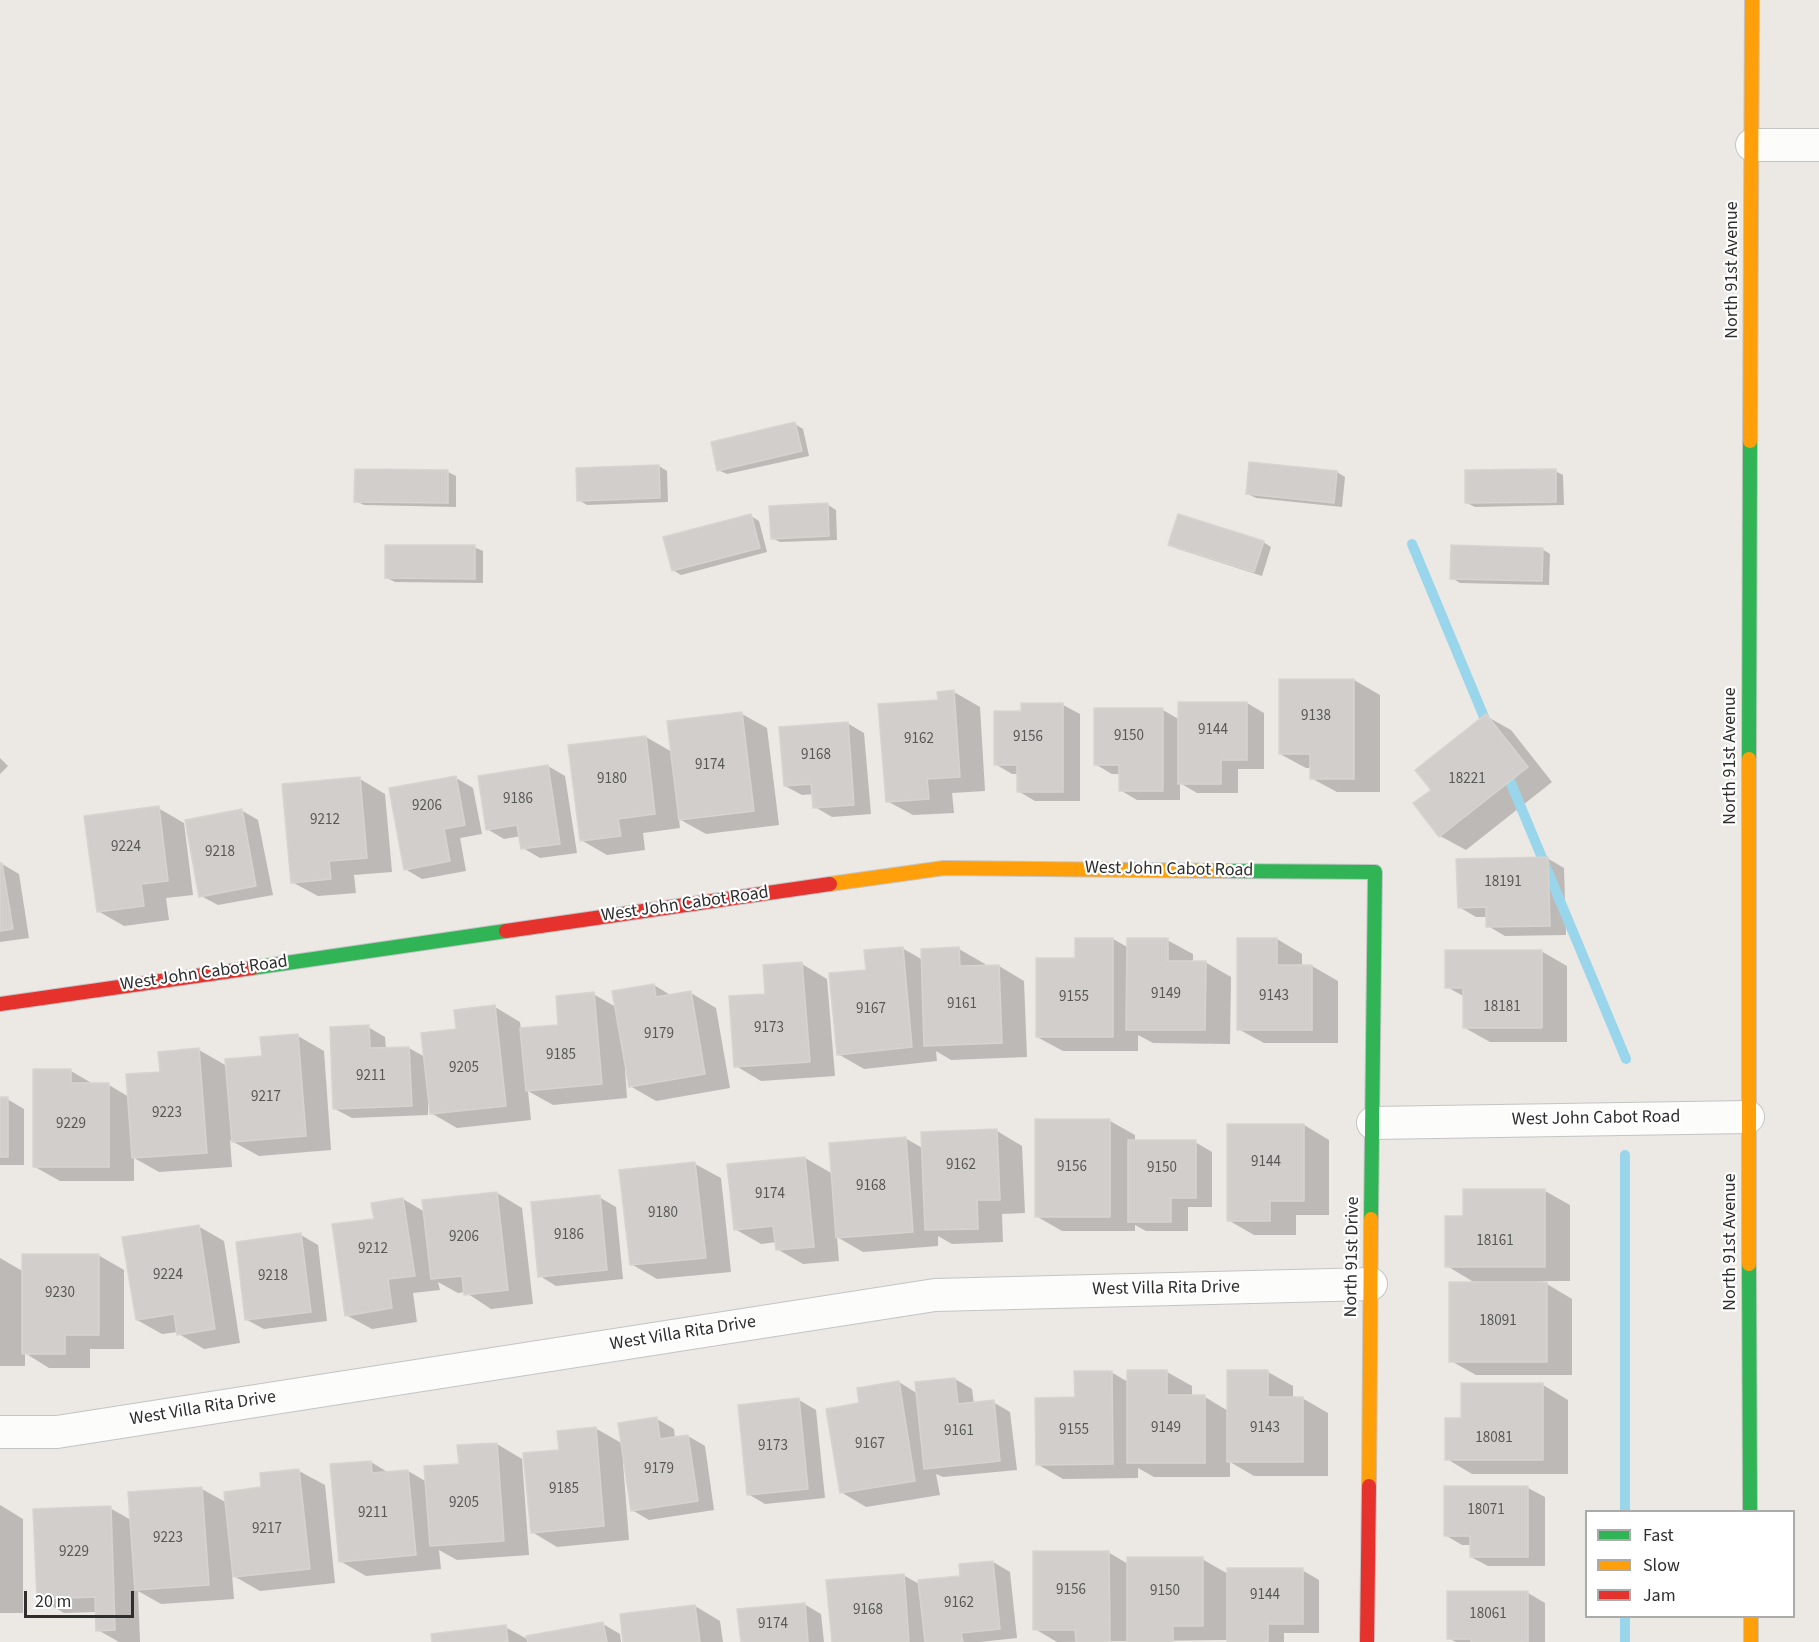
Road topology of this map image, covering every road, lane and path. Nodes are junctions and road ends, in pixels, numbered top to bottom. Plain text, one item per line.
1 (1752, 0) edge
2 (1752, 146) junction
3 (1819, 146) edge
4 (1375, 872) joint
5 (0, 1004) edge
6 (1748, 1117) junction
7 (1373, 1123) junction
8 (1371, 1284) junction
9 (0, 1432) edge
10 (1750, 1510) edge
11 (1751, 1618) edge
12 (1367, 1642) edge
13 (1751, 1642) edge

1 - 2 street, North 91st Avenue
2 - 3 street
2 - 6 street, North 91st Avenue
4 - 5 street, West John Cabot Road
4 - 7 street, North 91st Drive
6 - 7 street, West John Cabot Road
6 - 10 street, North 91st Avenue
7 - 8 street, North 91st Drive
8 - 9 street, West Villa Rita Drive
8 - 12 street, North 91st Drive
11 - 13 street

